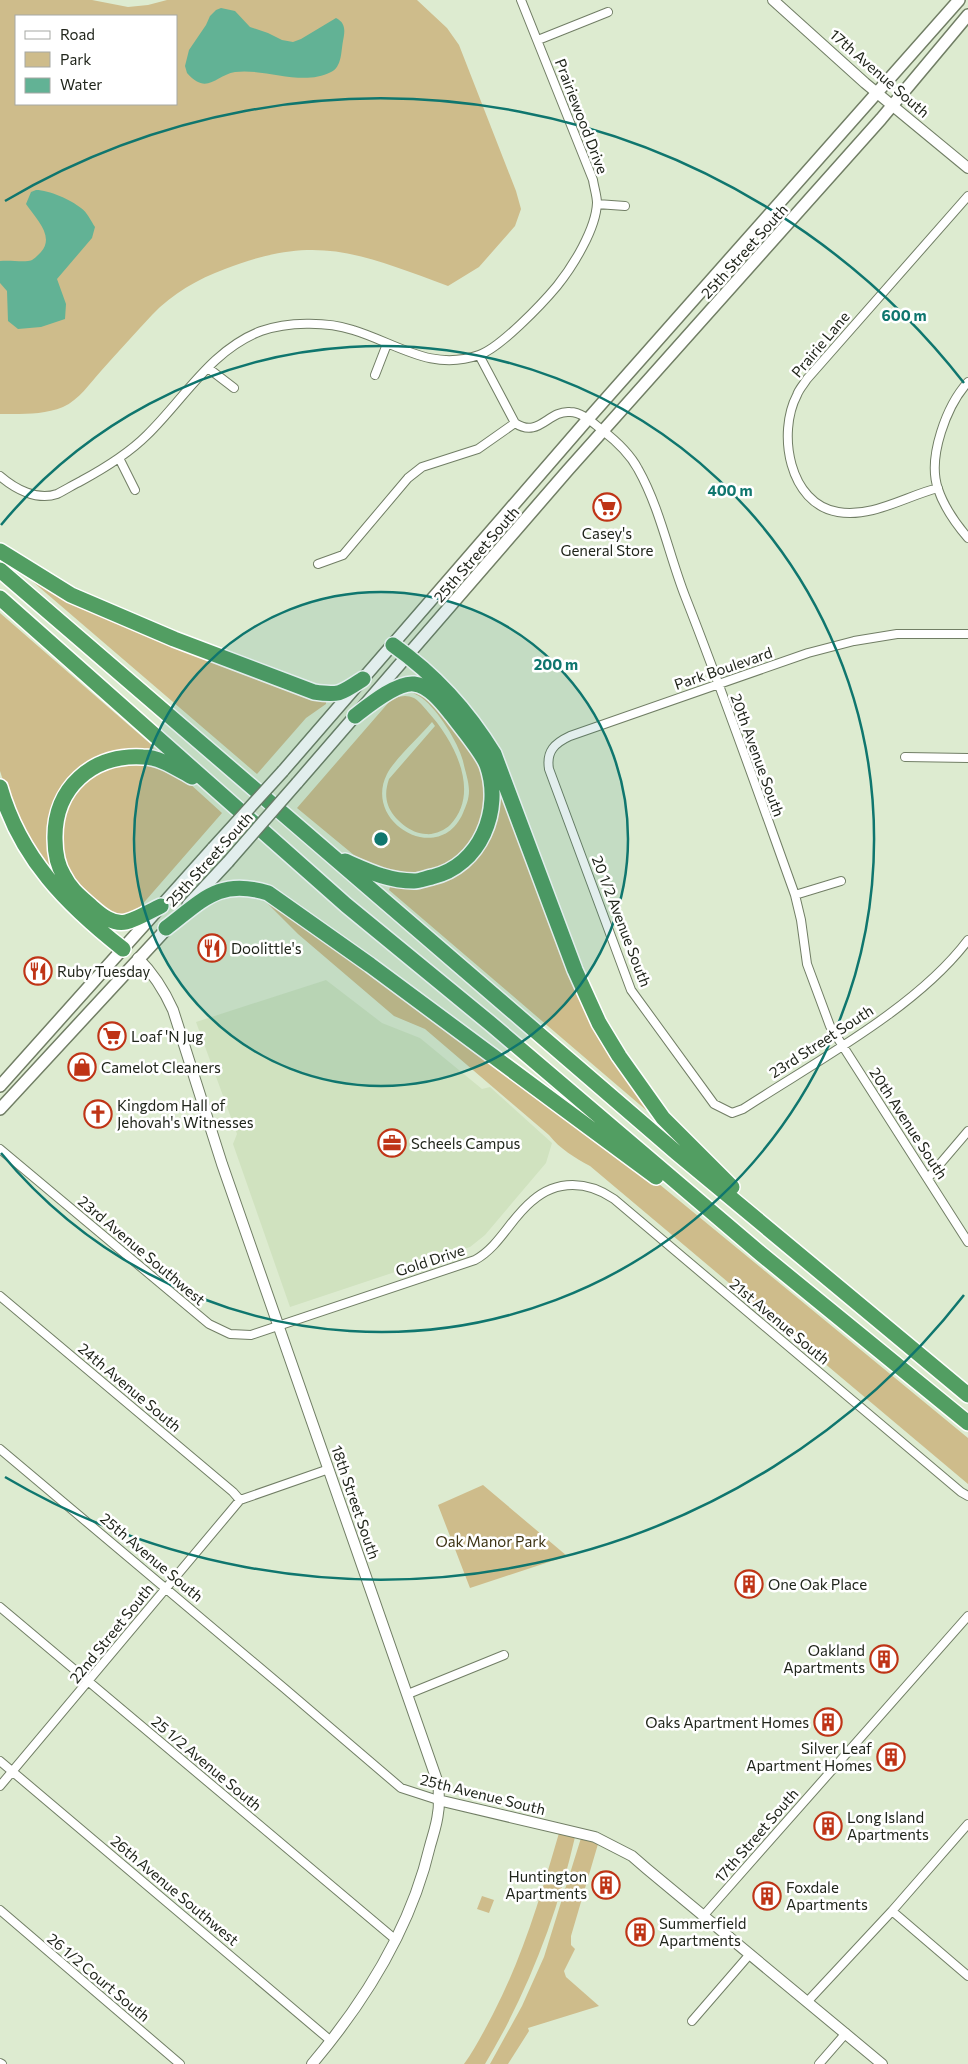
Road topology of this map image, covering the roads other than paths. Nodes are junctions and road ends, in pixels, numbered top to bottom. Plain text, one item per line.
1 (521, 0) edge
2 (774, 0) edge
3 (959, 0) edge
4 (608, 12) dead end
5 (968, 15) edge
6 (538, 40) junction
7 (876, 93) junction
8 (893, 105) junction
9 (968, 168) edge
10 (968, 196) edge
11 (597, 204) junction
12 (625, 206) dead end
13 (387, 344) junction
14 (479, 355) junction
15 (208, 368) junction
16 (375, 375) dead end
17 (968, 382) edge
18 (234, 388) dead end
19 (588, 419) junction
20 (515, 423) junction
21 (603, 431) junction
22 (119, 458) junction
23 (0, 476) edge
24 (938, 488) junction
25 (135, 490) dead end
26 (968, 538) edge
27 (0, 551) edge
28 (318, 564) dead end
29 (0, 570) edge
30 (0, 598) edge
31 (968, 634) edge
32 (393, 645) junction
33 (408, 655) junction
34 (363, 679) junction
35 (718, 684) junction
36 (355, 716) junction
37 (905, 757) dead end
38 (968, 758) edge
39 (0, 787) edge
40 (224, 797) junction
41 (562, 802) joint
42 (328, 853) junction
43 (841, 881) dead end
44 (795, 895) junction
45 (161, 906) junction
46 (166, 928) junction
47 (968, 940) edge
48 (123, 949) junction
49 (138, 958) junction
50 (842, 1045) junction
51 (686, 1067) joint
52 (0, 1086) edge
53 (0, 1108) edge
54 (968, 1131) edge
55 (0, 1149) edge
56 (928, 1178) junction
57 (566, 1185) joint
58 (968, 1242) edge
59 (761, 1254) junction
60 (802, 1258) junction
61 (0, 1296) edge
62 (279, 1326) junction
63 (968, 1395) edge
64 (968, 1423) edge
65 (0, 1449) edge
66 (329, 1469) junction
67 (968, 1496) edge
68 (240, 1500) junction
69 (166, 1588) junction
70 (0, 1607) edge
71 (968, 1616) edge
72 (504, 1655) dead end
73 (88, 1682) junction
74 (408, 1694) junction
75 (0, 1761) edge
76 (12, 1772) junction
77 (0, 1786) edge
78 (438, 1800) junction
79 (968, 1824) edge
80 (0, 1910) edge
81 (892, 1911) junction
82 (704, 1915) junction
83 (396, 1940) junction
84 (750, 1954) junction
85 (968, 1976) edge
86 (808, 2001) junction
87 (692, 2021) dead end
88 (846, 2033) junction
89 (331, 2041) junction
90 (180, 2064) edge
91 (312, 2064) edge
92 (819, 2064) edge
93 (882, 2064) edge

1 - 6 street, Prairiewood Drive
2 - 7 street, 17th Avenue South
3 - 7 main road, 25th Street South
4 - 6 street
5 - 8 main road, 25th Street South
6 - 11 street, Prairiewood Drive
7 - 8 street, 17th Avenue South
7 - 19 main road, 25th Street South
8 - 9 street, 17th Avenue South
8 - 21 main road, 25th Street South
10 - 24 street, Prairie Lane
11 - 12 street
11 - 14 street, Prairiewood Drive
13 - 14 street, Prairiewood Drive
13 - 15 street, Prairiewood Drive
13 - 16 street
14 - 20 street
15 - 18 street
15 - 22 street, Prairiewood Drive
17 - 24 street
19 - 20 street, 20th Avenue South
19 - 21 street, 20th Avenue South
19 - 32 main road, 25th Street South
20 - 28 street
21 - 33 main road, 25th Street South
21 - 35 street, 20th Avenue South
22 - 23 street, Prairiewood Drive
22 - 25 street
24 - 26 street
27 - 34 highway
29 - 42 highway
30 - 40 highway
31 - 35 street, Park Boulevard
32 - 33 highway
32 - 34 main road, 25th Street South
33 - 36 main road, 25th Street South
33 - 60 highway
34 - 45 main road, 25th Street South, bridge
35 - 41 street, Park Boulevard
35 - 44 street, 20th Avenue South
36 - 42 highway
36 - 46 main road, 25th Street South, bridge
37 - 38 street
39 - 48 highway
40 - 45 highway
40 - 59 highway
41 - 51 street, 20 1/2 Avenue South
42 - 60 highway
43 - 44 street
44 - 50 street, 20th Avenue South
45 - 48 main road, 25th Street South
46 - 49 main road, 25th Street South
46 - 59 highway
47 - 50 street, 23rd Street South
48 - 49 main road, 18th Street South
48 - 52 main road, 25th Street South
49 - 53 main road, 25th Street South
49 - 62 street, 18th Street South
50 - 51 street, 23rd Street South
50 - 56 street, 20th Avenue South
54 - 56 street
55 - 62 street, 23rd Avenue Southwest
56 - 58 street, 20th Avenue South
57 - 62 street, Gold Drive
57 - 67 street, 21st Avenue South
59 - 64 highway
60 - 63 highway
61 - 68 street, 24th Avenue South
62 - 66 street, 18th Street South
65 - 69 street, 25th Avenue South
66 - 68 street
66 - 74 street, 18th Street South
68 - 69 street, 22nd Street South
69 - 73 street, 22nd Street South
69 - 78 street, 25th Avenue South
70 - 73 street, 25 1/2 Avenue South
71 - 82 street, 17th Street South
72 - 74 street
73 - 76 street, 22nd Street South
73 - 83 street, 25 1/2 Avenue South
74 - 78 street, 18th Street South
75 - 76 street, 26th Avenue Southwest
76 - 77 street, 22nd Street South
76 - 89 street, 26th Avenue Southwest
78 - 82 street, 25th Avenue South
78 - 83 street, 18th Street South
79 - 81 street
80 - 90 street, 26 1/2 Court South
81 - 85 street
81 - 86 street
82 - 84 street, 25th Avenue South
83 - 89 street, 18th Street South
84 - 86 street, 25th Avenue South
84 - 87 street
86 - 88 street, 25th Avenue South
88 - 92 street
88 - 93 street, 25th Avenue South
89 - 91 street, 18th Street South

